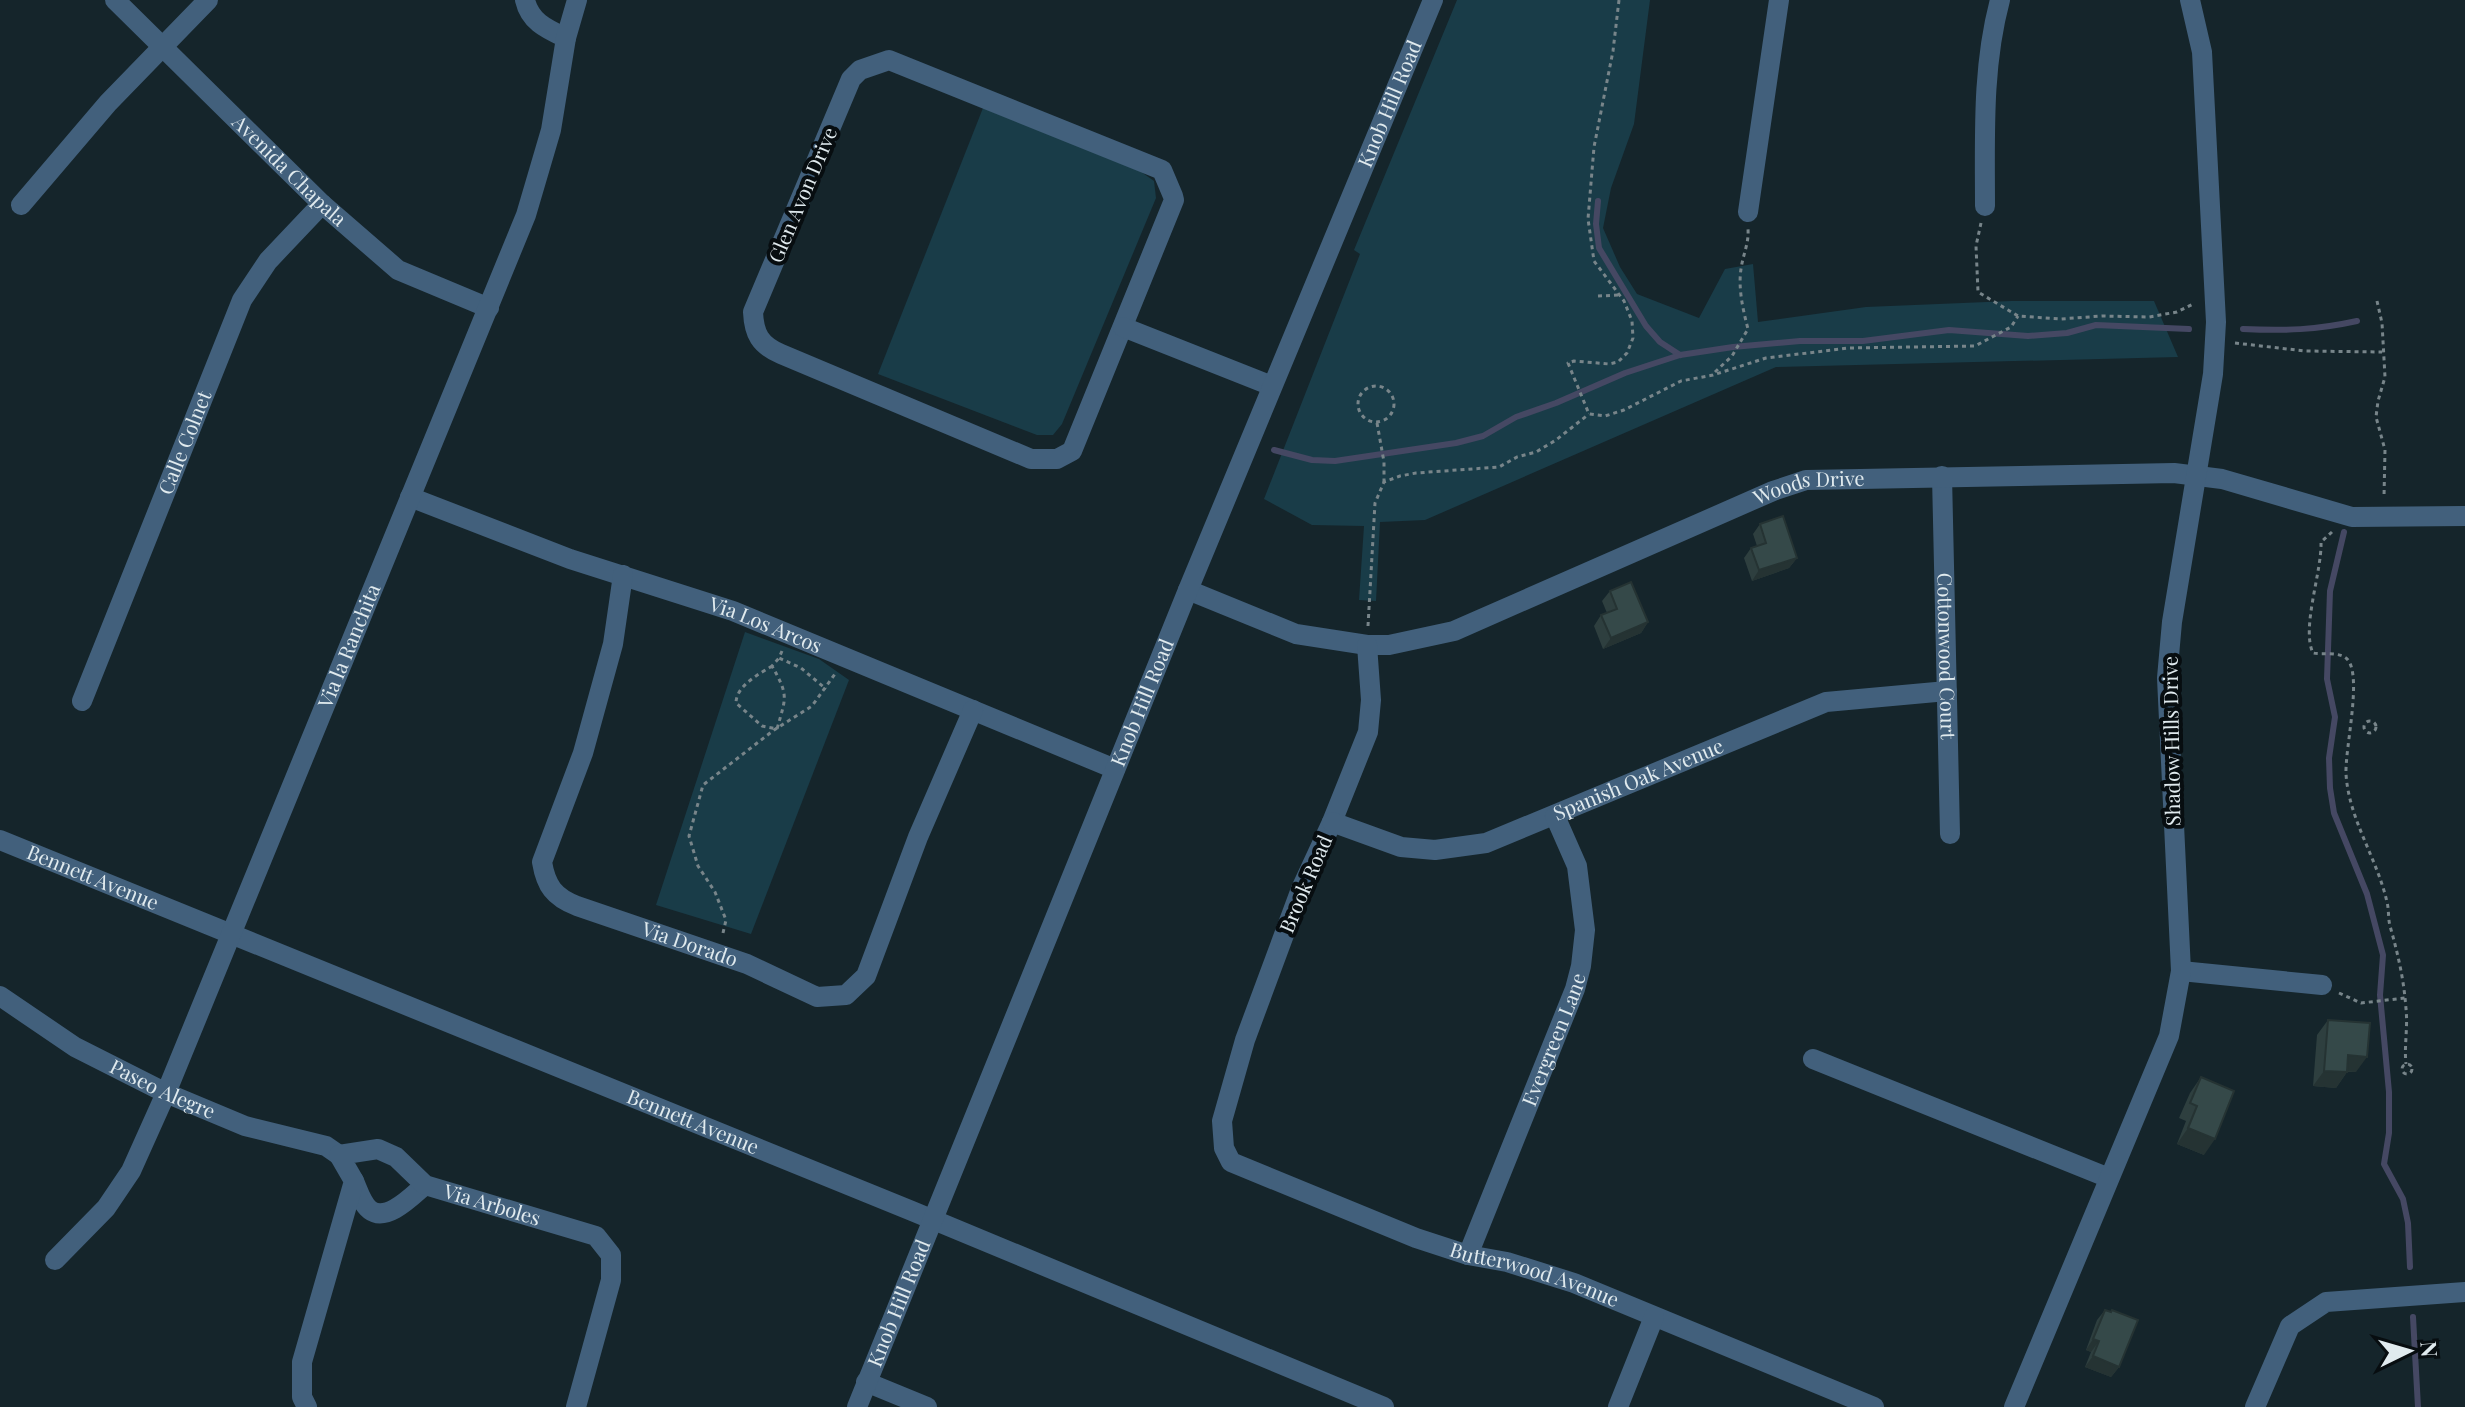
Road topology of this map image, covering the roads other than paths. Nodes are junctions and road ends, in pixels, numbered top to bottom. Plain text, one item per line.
1 (115, 0) edge
2 (208, 0) edge
3 (525, 0) edge
4 (577, 0) edge
5 (1433, 0) edge
6 (1779, 0) edge
7 (2000, 0) edge
8 (2190, 0) edge
9 (566, 38) junction
10 (163, 46) junction
11 (322, 204) junction
12 (21, 205) dead end
13 (1985, 206) road end
14 (1748, 212) road end
15 (489, 308) junction
16 (1123, 327) junction
17 (1272, 386) junction
18 (1942, 476) junction
19 (2196, 477) junction
20 (410, 497) junction
21 (2465, 516) edge
22 (623, 575) junction
23 (1188, 590) junction
24 (1367, 645) junction
25 (1947, 691) junction
26 (82, 701) dead end
27 (973, 710) junction
28 (1115, 769) junction
29 (1555, 816) junction
30 (1332, 822) junction
31 (1950, 834) dead end
32 (0, 840) edge
33 (231, 932) junction
34 (2181, 971) junction
35 (2322, 985) road end
36 (0, 996) edge
37 (1813, 1059) dead end
38 (166, 1093) junction
39 (1222, 1121) joint
40 (339, 1155) junction
41 (2109, 1178) junction
42 (354, 1181) junction
43 (425, 1185) junction
44 (932, 1219) junction
45 (1468, 1255) junction
46 (55, 1260) dead end
47 (2465, 1292) edge
48 (1654, 1317) junction
49 (866, 1382) junction
50 (307, 1407) edge
51 (576, 1407) edge
52 (857, 1407) edge
53 (927, 1407) edge
54 (1384, 1407) edge
55 (1618, 1407) edge
56 (1874, 1407) edge
57 (2014, 1407) edge
58 (2255, 1407) edge

1 - 10 street, Avenida Chapala
2 - 10 street
3 - 9 street
4 - 9 street, Via la Ranchita
5 - 17 street, Knob Hill Road
6 - 14 street
7 - 13 street
8 - 19 street, Shadow Hills Drive
9 - 15 street, Via la Ranchita
10 - 11 street, Avenida Chapala
10 - 12 street
11 - 15 street, Avenida Chapala
11 - 26 street, Calle Colnet
15 - 20 street, Via la Ranchita
16 - 16 street, Glen Avon Drive
16 - 17 street
17 - 23 street, Knob Hill Road
18 - 19 street, Woods Drive
18 - 24 street, Woods Drive
18 - 25 street, Cottonwood Court
19 - 21 street, Woods Drive
19 - 34 street, Shadow Hills Drive
20 - 22 street, Via Los Arcos
20 - 33 street, Via la Ranchita
22 - 27 street, Via Los Arcos
22 - 27 street, Via Dorado
23 - 24 street, Woods Drive
23 - 28 street, Knob Hill Road
24 - 30 street, Brook Road
25 - 29 street, Spanish Oak Avenue
25 - 31 street, Cottonwood Court
27 - 28 street, Via Los Arcos
28 - 44 street, Knob Hill Road
29 - 30 street, Spanish Oak Avenue
29 - 45 street, Evergreen Lane
30 - 39 street, Brook Road
32 - 33 street, Bennett Avenue
33 - 38 street, Via la Ranchita
33 - 44 street, Bennett Avenue
34 - 35 street
34 - 41 street, Shadow Hills Drive
36 - 38 street, Paseo Alegre
37 - 41 street
38 - 40 street, Paseo Alegre
38 - 46 street, Via la Ranchita
39 - 45 street, Butterwood Avenue
40 - 42 street
40 - 43 street, Via Arboles
41 - 57 street, Shadow Hills Drive
42 - 43 street
42 - 50 street
43 - 51 street, Via Arboles
44 - 49 street, Knob Hill Road
44 - 54 street, Bennett Avenue
45 - 48 street, Butterwood Avenue
47 - 58 street
48 - 55 street
48 - 56 street, Butterwood Avenue
49 - 52 street, Knob Hill Road
49 - 53 street

